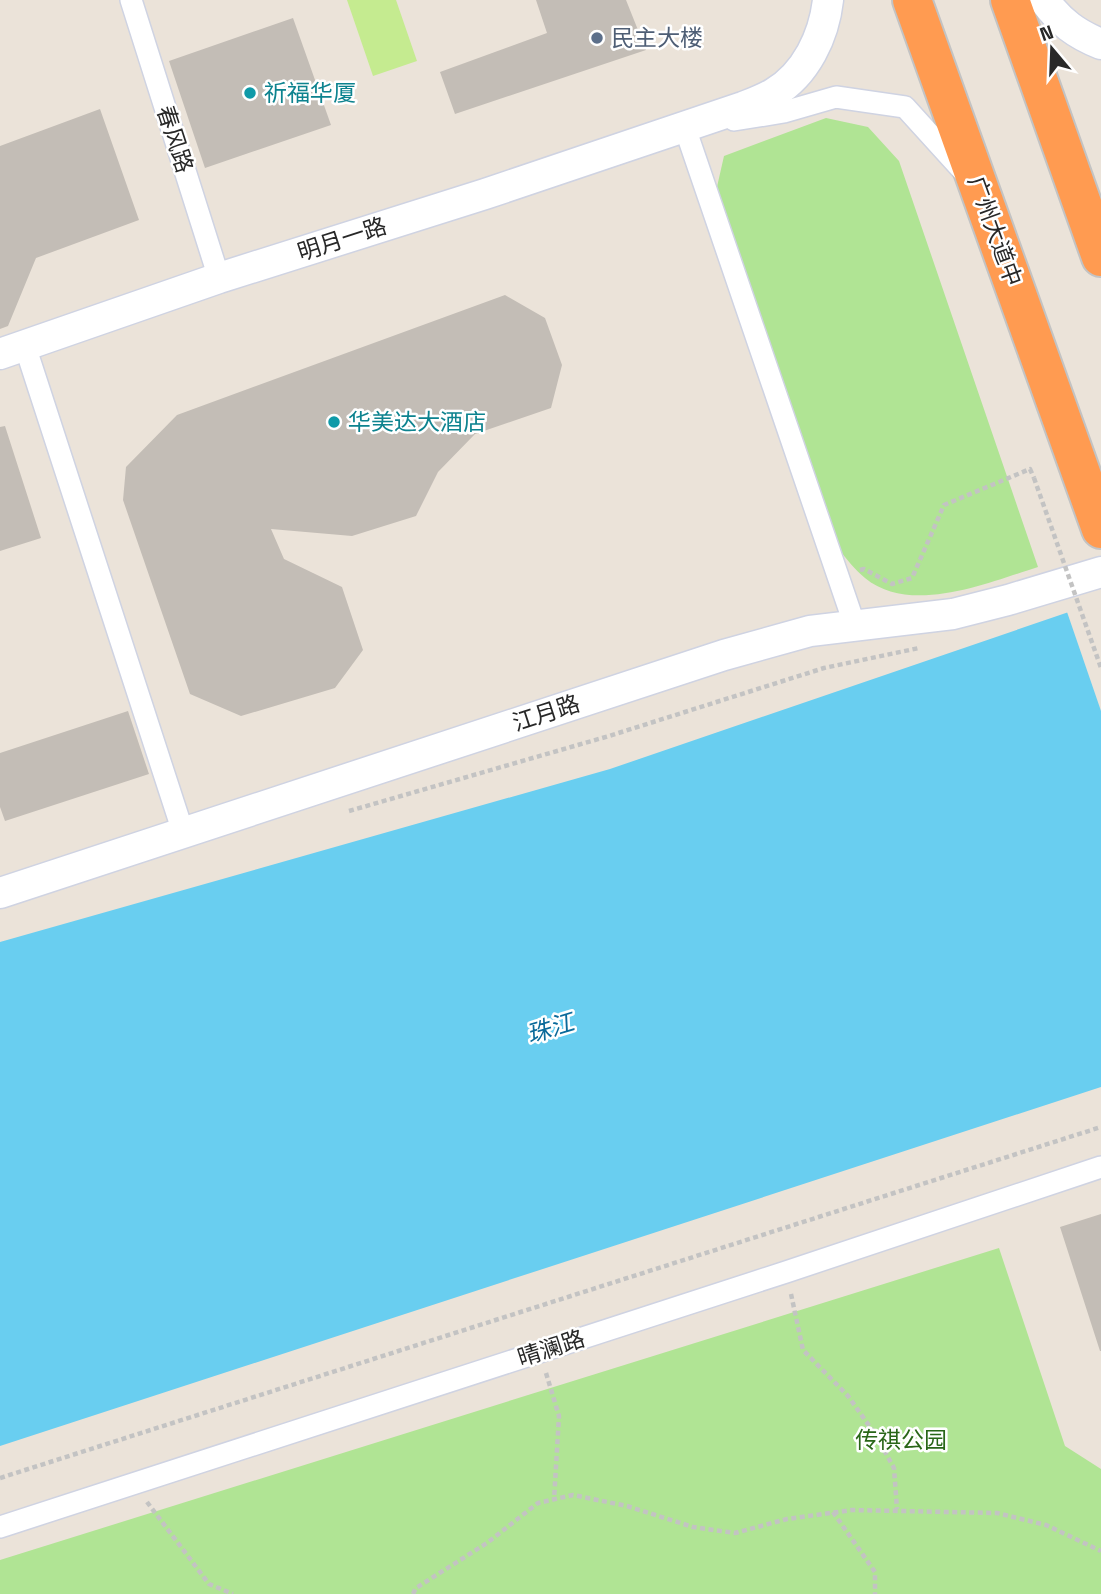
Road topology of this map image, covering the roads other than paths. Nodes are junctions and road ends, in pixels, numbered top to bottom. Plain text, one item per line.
1 (131, 0) edge
2 (828, 0) edge
3 (912, 0) edge
4 (1010, 0) edge
5 (1044, 0) edge
6 (1101, 44) edge
7 (685, 128) junction
8 (980, 189) junction
9 (1101, 257) edge
10 (219, 278) junction
11 (12, 350) edge
12 (1101, 529) edge
13 (1095, 585) edge
14 (855, 626) junction
15 (183, 832) junction
16 (0, 893) edge
17 (1101, 1167) edge
18 (0, 1527) edge

1 - 10 street, 春风路
2 - 7 street, 明月一路
3 - 8 highway, 广州大道中
4 - 9 highway
5 - 6 street
7 - 8 street, 明月一路
7 - 10 street, 明月一路
7 - 14 street
8 - 12 highway, 广州大道中
10 - 11 street, 明月一路
11 - 15 street
13 - 14 street, 江月路
14 - 15 street, 江月路
15 - 16 street, 江月路
17 - 18 street, 晴澜路

